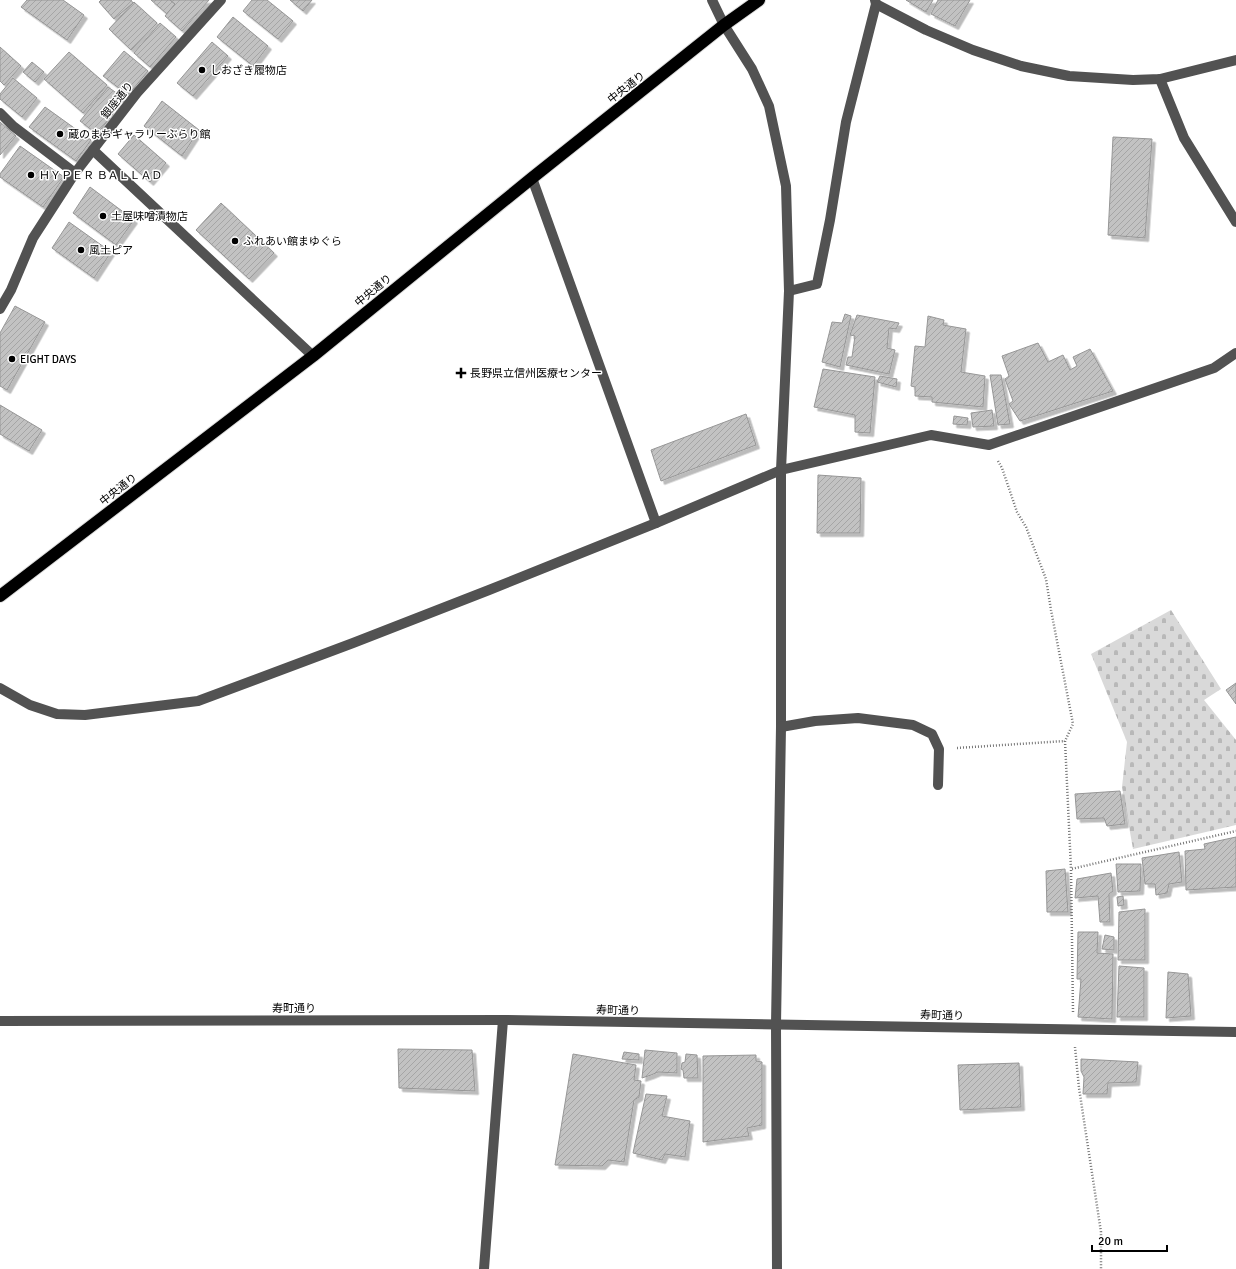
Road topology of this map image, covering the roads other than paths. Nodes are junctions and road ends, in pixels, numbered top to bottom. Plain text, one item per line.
1 (221, 0) edge
2 (712, 0) edge
3 (759, 0) edge
4 (876, 2) edge
5 (724, 26) junction
6 (1236, 60) edge
7 (1160, 79) junction
8 (0, 113) edge
9 (93, 150) junction
10 (75, 173) junction
11 (532, 178) junction
12 (1236, 222) edge
13 (789, 291) junction
14 (0, 309) edge
15 (1236, 353) edge
16 (313, 356) junction
17 (781, 470) junction
18 (656, 523) junction
19 (0, 596) edge
20 (0, 688) edge
21 (782, 727) junction
22 (938, 785) dead end
23 (503, 1020) junction
24 (0, 1021) edge
25 (776, 1024) junction
26 (1236, 1032) edge
27 (484, 1269) edge
28 (776, 1269) edge

1 - 9 street, 銀座通り
2 - 5 street
3 - 5 highway, 中央通り
4 - 7 street
4 - 13 street
5 - 11 highway, 中央通り
5 - 13 street
6 - 7 street
7 - 12 street
8 - 10 street
9 - 10 street, 銀座通り
9 - 16 street
10 - 14 street, 銀座通り
11 - 16 highway, 中央通り
11 - 18 street
13 - 17 street
15 - 17 street
16 - 19 highway, 中央通り
17 - 18 street
17 - 21 street
18 - 20 street
21 - 22 street
21 - 25 street
23 - 24 street, 寿町通り
23 - 25 street, 寿町通り
23 - 27 street
25 - 26 street, 寿町通り
25 - 28 street

